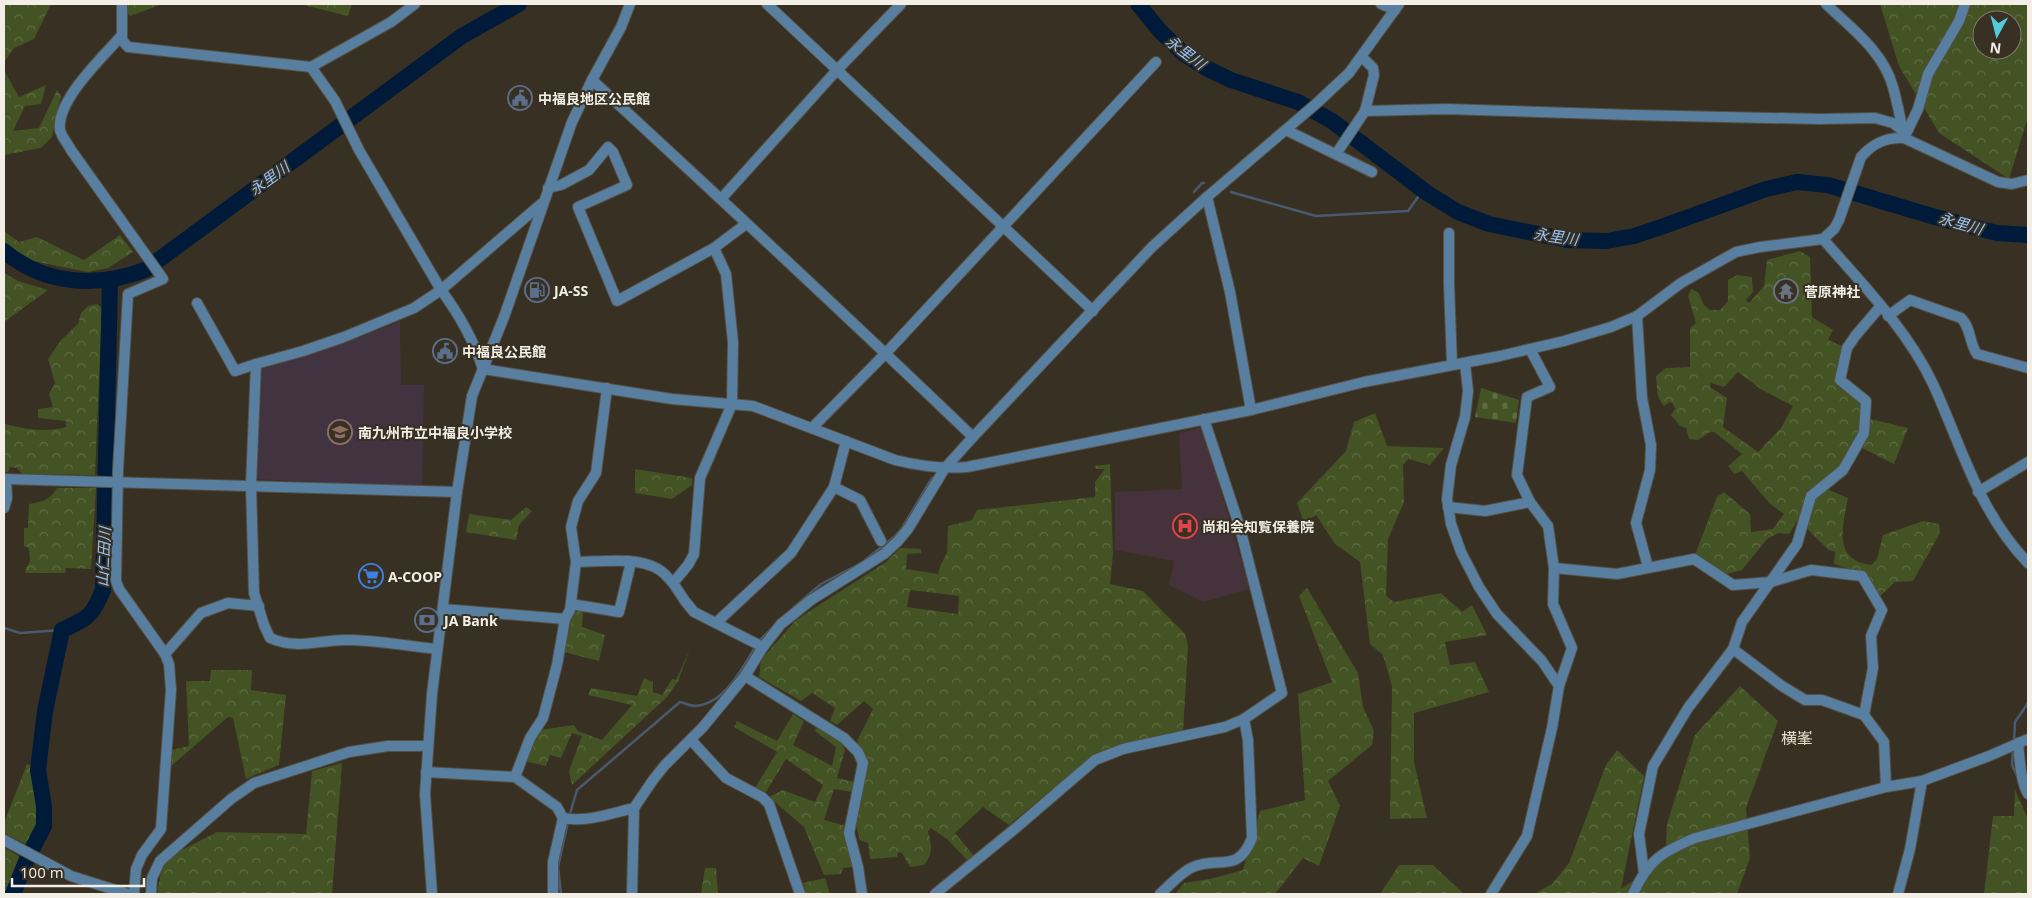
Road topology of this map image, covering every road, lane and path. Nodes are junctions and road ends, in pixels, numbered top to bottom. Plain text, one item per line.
1 (122, 4) edge
2 (415, 4) edge
3 (630, 4) edge
4 (766, 4) edge
5 (901, 4) edge
6 (1381, 4) edge
7 (1826, 4) edge
8 (1965, 4) edge
9 (1397, 7) edge
10 (122, 35) junction
11 (1362, 56) junction
12 (1156, 62) dead end
13 (311, 67) junction
14 (837, 70) junction
15 (592, 80) junction
16 (1366, 111) junction
17 (1288, 127) junction
18 (1903, 134) junction
19 (1338, 152) junction
20 (1372, 172) dead end
21 (2028, 180) edge
22 (548, 188) junction
23 (1207, 197) junction
24 (721, 199) junction
25 (543, 203) junction
26 (746, 224) junction
27 (1003, 226) junction
28 (1449, 233) dead end
29 (1823, 239) junction
30 (714, 248) junction
31 (441, 290) junction
32 (197, 303) dead end
33 (1880, 306) junction
34 (1093, 311) junction
35 (1637, 316) junction
36 (1888, 316) junction
37 (1530, 348) junction
38 (886, 353) junction
39 (1465, 363) junction
40 (256, 364) junction
41 (1452, 365) junction
42 (2028, 368) edge
43 (482, 369) junction
44 (607, 388) junction
45 (732, 404) junction
46 (1251, 410) junction
47 (1204, 419) junction
48 (812, 428) junction
49 (973, 437) junction
50 (846, 441) junction
51 (2028, 462) edge
52 (945, 468) junction
53 (5, 479) edge
54 (117, 482) junction
55 (251, 485) junction
56 (834, 487) junction
57 (457, 492) junction
58 (1978, 492) junction
59 (1530, 502) junction
60 (1448, 507) junction
61 (4, 508) edge
62 (881, 541) dead end
63 (576, 562) junction
64 (631, 562) junction
65 (2028, 563) edge
66 (1648, 567) junction
67 (1554, 568) junction
68 (1771, 582) junction
69 (673, 583) junction
70 (571, 604) junction
71 (259, 606) junction
72 (443, 609) junction
73 (565, 619) junction
74 (717, 622) junction
75 (758, 645) junction
76 (438, 649) junction
77 (1734, 650) junction
78 (165, 654) junction
79 (745, 676) junction
80 (1559, 686) junction
81 (1864, 715) junction
82 (1244, 719) junction
83 (691, 740) junction
84 (2018, 744) edge
85 (428, 746) junction
86 (426, 772) junction
87 (515, 777) junction
88 (1922, 781) junction
89 (1886, 787) junction
90 (2028, 794) edge
91 (634, 808) junction
92 (567, 819) junction
93 (4, 840) edge
94 (1644, 873) junction
95 (128, 894) edge
96 (134, 894) edge
97 (151, 894) edge
98 (432, 894) edge
99 (554, 894) edge
100 (632, 894) edge
101 (800, 894) edge
102 (862, 894) edge
103 (935, 894) edge
104 (1160, 894) edge
105 (1491, 894) edge
106 (1633, 894) edge
107 (1898, 894) edge

1 - 10 street
2 - 13 street
3 - 15 street
4 - 14 street
5 - 14 street
6 - 9 street
7 - 18 street
8 - 18 street
9 - 11 street
10 - 13 street
10 - 54 street
11 - 16 street
11 - 17 street
12 - 27 street
13 - 31 street
14 - 24 street
14 - 27 street
15 - 22 street
15 - 24 street
16 - 18 street
16 - 19 street
17 - 19 street
17 - 23 street
18 - 21 street
18 - 29 street
19 - 20 street
22 - 25 street
22 - 30 street
23 - 34 street
23 - 46 street
24 - 26 street
25 - 31 street
25 - 43 street
26 - 30 street
26 - 38 street
27 - 34 street
27 - 38 street
28 - 41 street
29 - 33 street
29 - 35 street
30 - 45 street
31 - 40 street
31 - 43 street
32 - 40 street
33 - 36 street
33 - 68 street
34 - 49 street
35 - 37 street
35 - 66 street
36 - 42 street
36 - 58 street
37 - 39 street
37 - 59 street
38 - 48 street
38 - 49 street
39 - 41 street
39 - 60 street
40 - 55 street
41 - 46 street
43 - 44 street
43 - 57 street
44 - 45 street
44 - 63 street
45 - 48 street
45 - 69 street
46 - 47 street
47 - 52 street
47 - 82 street
48 - 50 street
49 - 52 street
50 - 52 street
50 - 56 street
51 - 58 street
52 - 75 street
53 - 54 street
53 - 61 street
54 - 55 street
54 - 78 street
55 - 57 street
55 - 71 street
56 - 62 street
56 - 74 street
57 - 72 street
58 - 65 street
59 - 60 street
59 - 67 street
60 - 80 street
63 - 64 street
63 - 70 street
64 - 69 street
64 - 70 street
66 - 67 street
66 - 68 street
67 - 80 street
68 - 77 street
68 - 81 street
69 - 74 street
70 - 73 street
71 - 76 street
71 - 78 street
72 - 73 street
72 - 76 street
73 - 87 street
74 - 75 street
75 - 79 street
76 - 85 street
77 - 81 street
77 - 94 street
78 - 96 street
79 - 83 street
79 - 102 street
80 - 105 street
81 - 89 street
82 - 103 street
82 - 104 street
83 - 91 street
83 - 101 street
84 - 88 street
84 - 90 street
85 - 86 street
85 - 97 street
86 - 87 street
86 - 98 street
87 - 92 street
88 - 89 street
88 - 107 street
89 - 94 street
91 - 92 street
91 - 100 street
92 - 99 street
93 - 95 street
94 - 106 street

